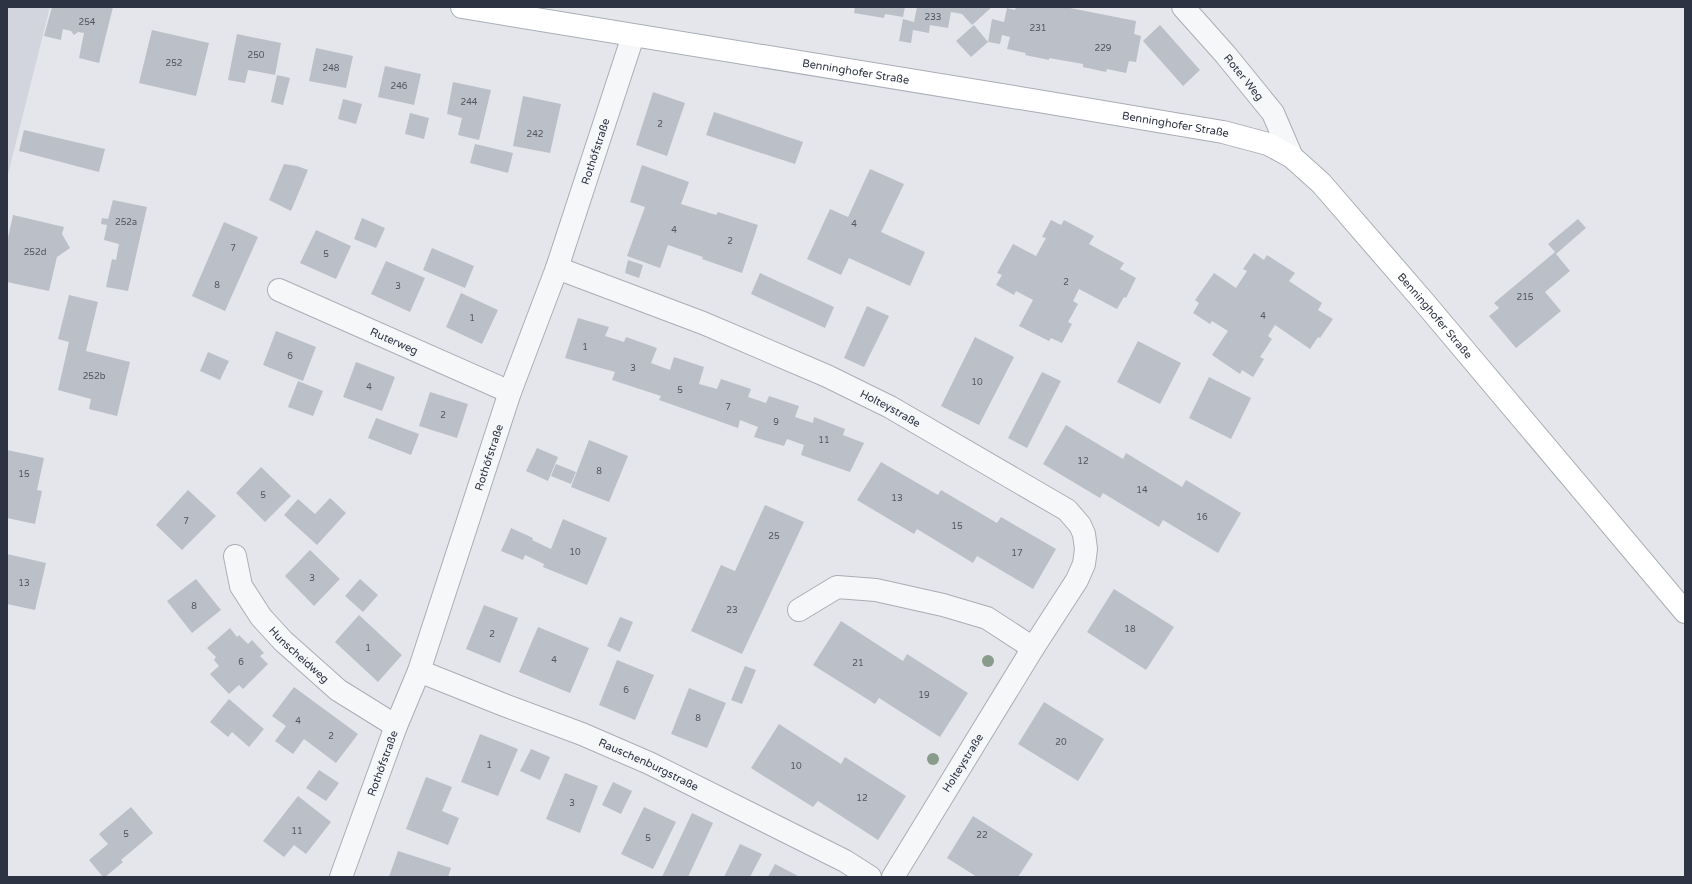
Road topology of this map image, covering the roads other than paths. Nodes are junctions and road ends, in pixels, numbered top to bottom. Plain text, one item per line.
1 (462, 7) edge
2 (1183, 7) edge
3 (633, 36) junction
4 (1292, 157) junction
5 (557, 268) junction
6 (279, 290) dead end
7 (510, 392) junction
8 (235, 556) dead end
9 (799, 610) dead end
10 (1685, 612) edge
11 (1033, 648) junction
12 (419, 671) junction
13 (396, 726) junction
14 (341, 877) edge
15 (870, 877) edge
16 (893, 877) edge

1 - 3 main road, Benninghofer Straße
2 - 4 street, Roter Weg
3 - 4 main road, Benninghofer Straße
3 - 5 street, Rothöfstraße
4 - 10 main road, Benninghofer Straße
5 - 7 street, Rothöfstraße
5 - 11 street, Holteystraße
6 - 7 street, Ruterweg
7 - 12 street, Rothöfstraße
8 - 13 street, Hunscheidweg
9 - 11 street
11 - 16 street, Holteystraße
12 - 13 street, Rothöfstraße
12 - 15 street, Rauschenburgstraße
13 - 14 street, Rothöfstraße

